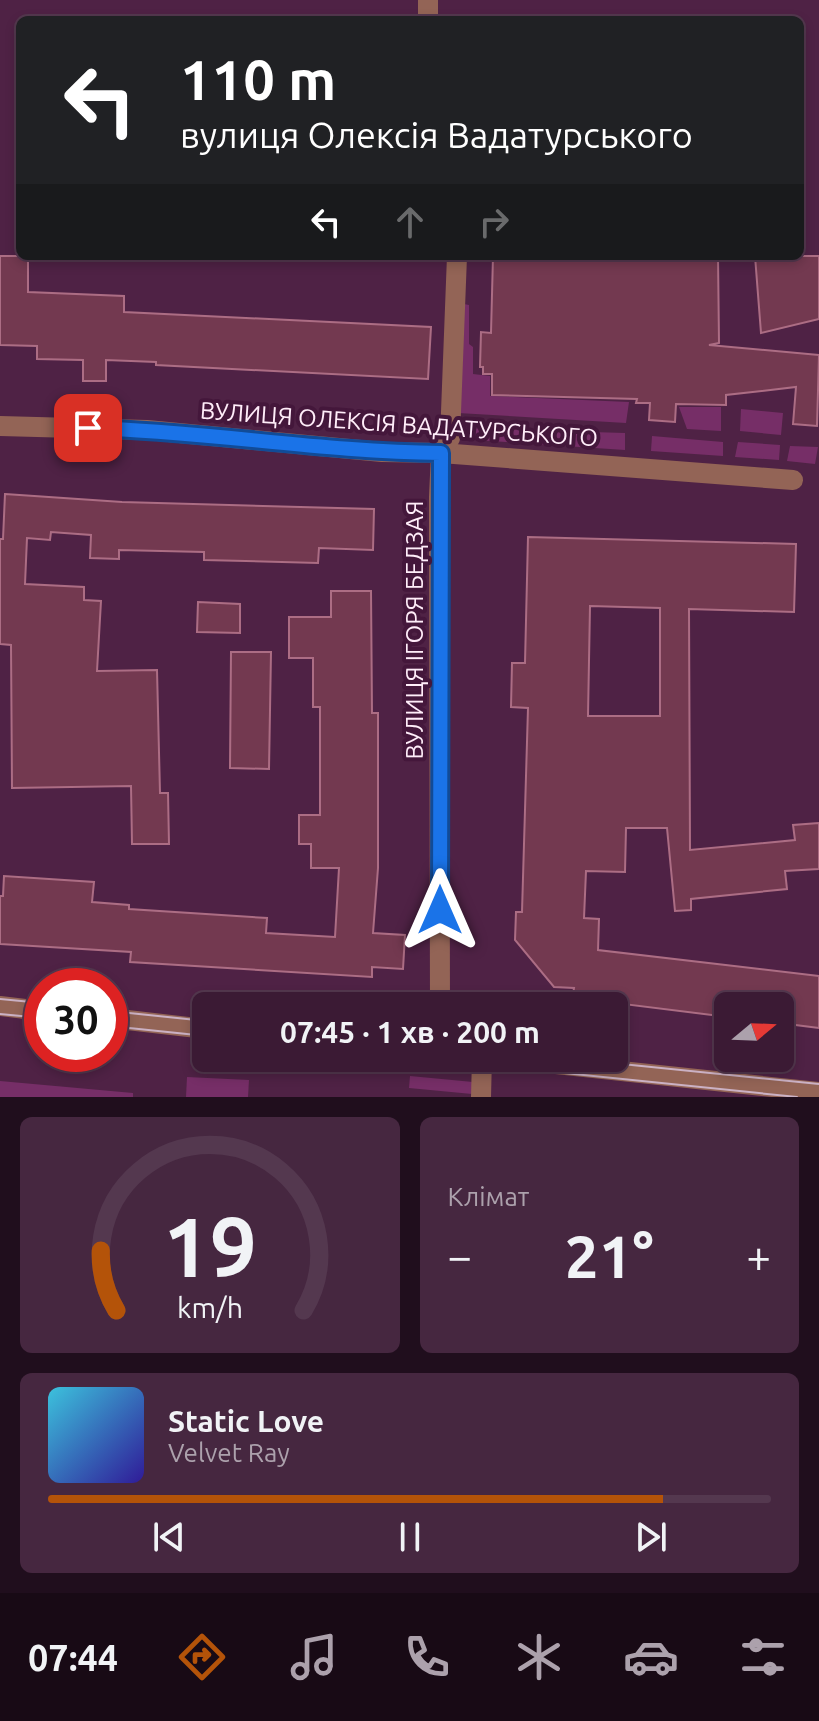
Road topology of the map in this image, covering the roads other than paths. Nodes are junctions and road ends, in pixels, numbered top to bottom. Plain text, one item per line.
1 (457, 260) edge
2 (0, 426) edge
3 (441, 453) junction
4 (793, 480) dead end
5 (440, 992) edge
6 (0, 1006) edge
7 (24, 1009) edge
8 (128, 1020) edge
9 (192, 1027) edge
10 (482, 1072) edge
11 (628, 1072) edge
12 (819, 1092) edge
13 (481, 1097) edge

1 - 3 street, ВУЛИЦЯ ІГОРЯ БЕДЗАЯ
2 - 3 street, ВУЛИЦЯ ОЛЕКСІЯ ВАДАТУРСЬКОГО
3 - 4 street, ВУЛИЦЯ ОЛЕКСІЯ ВАДАТУРСЬКОГО
3 - 5 street, ВУЛИЦЯ ІГОРЯ БЕДЗАЯ
6 - 7 street
8 - 9 street
10 - 13 street
11 - 12 street

